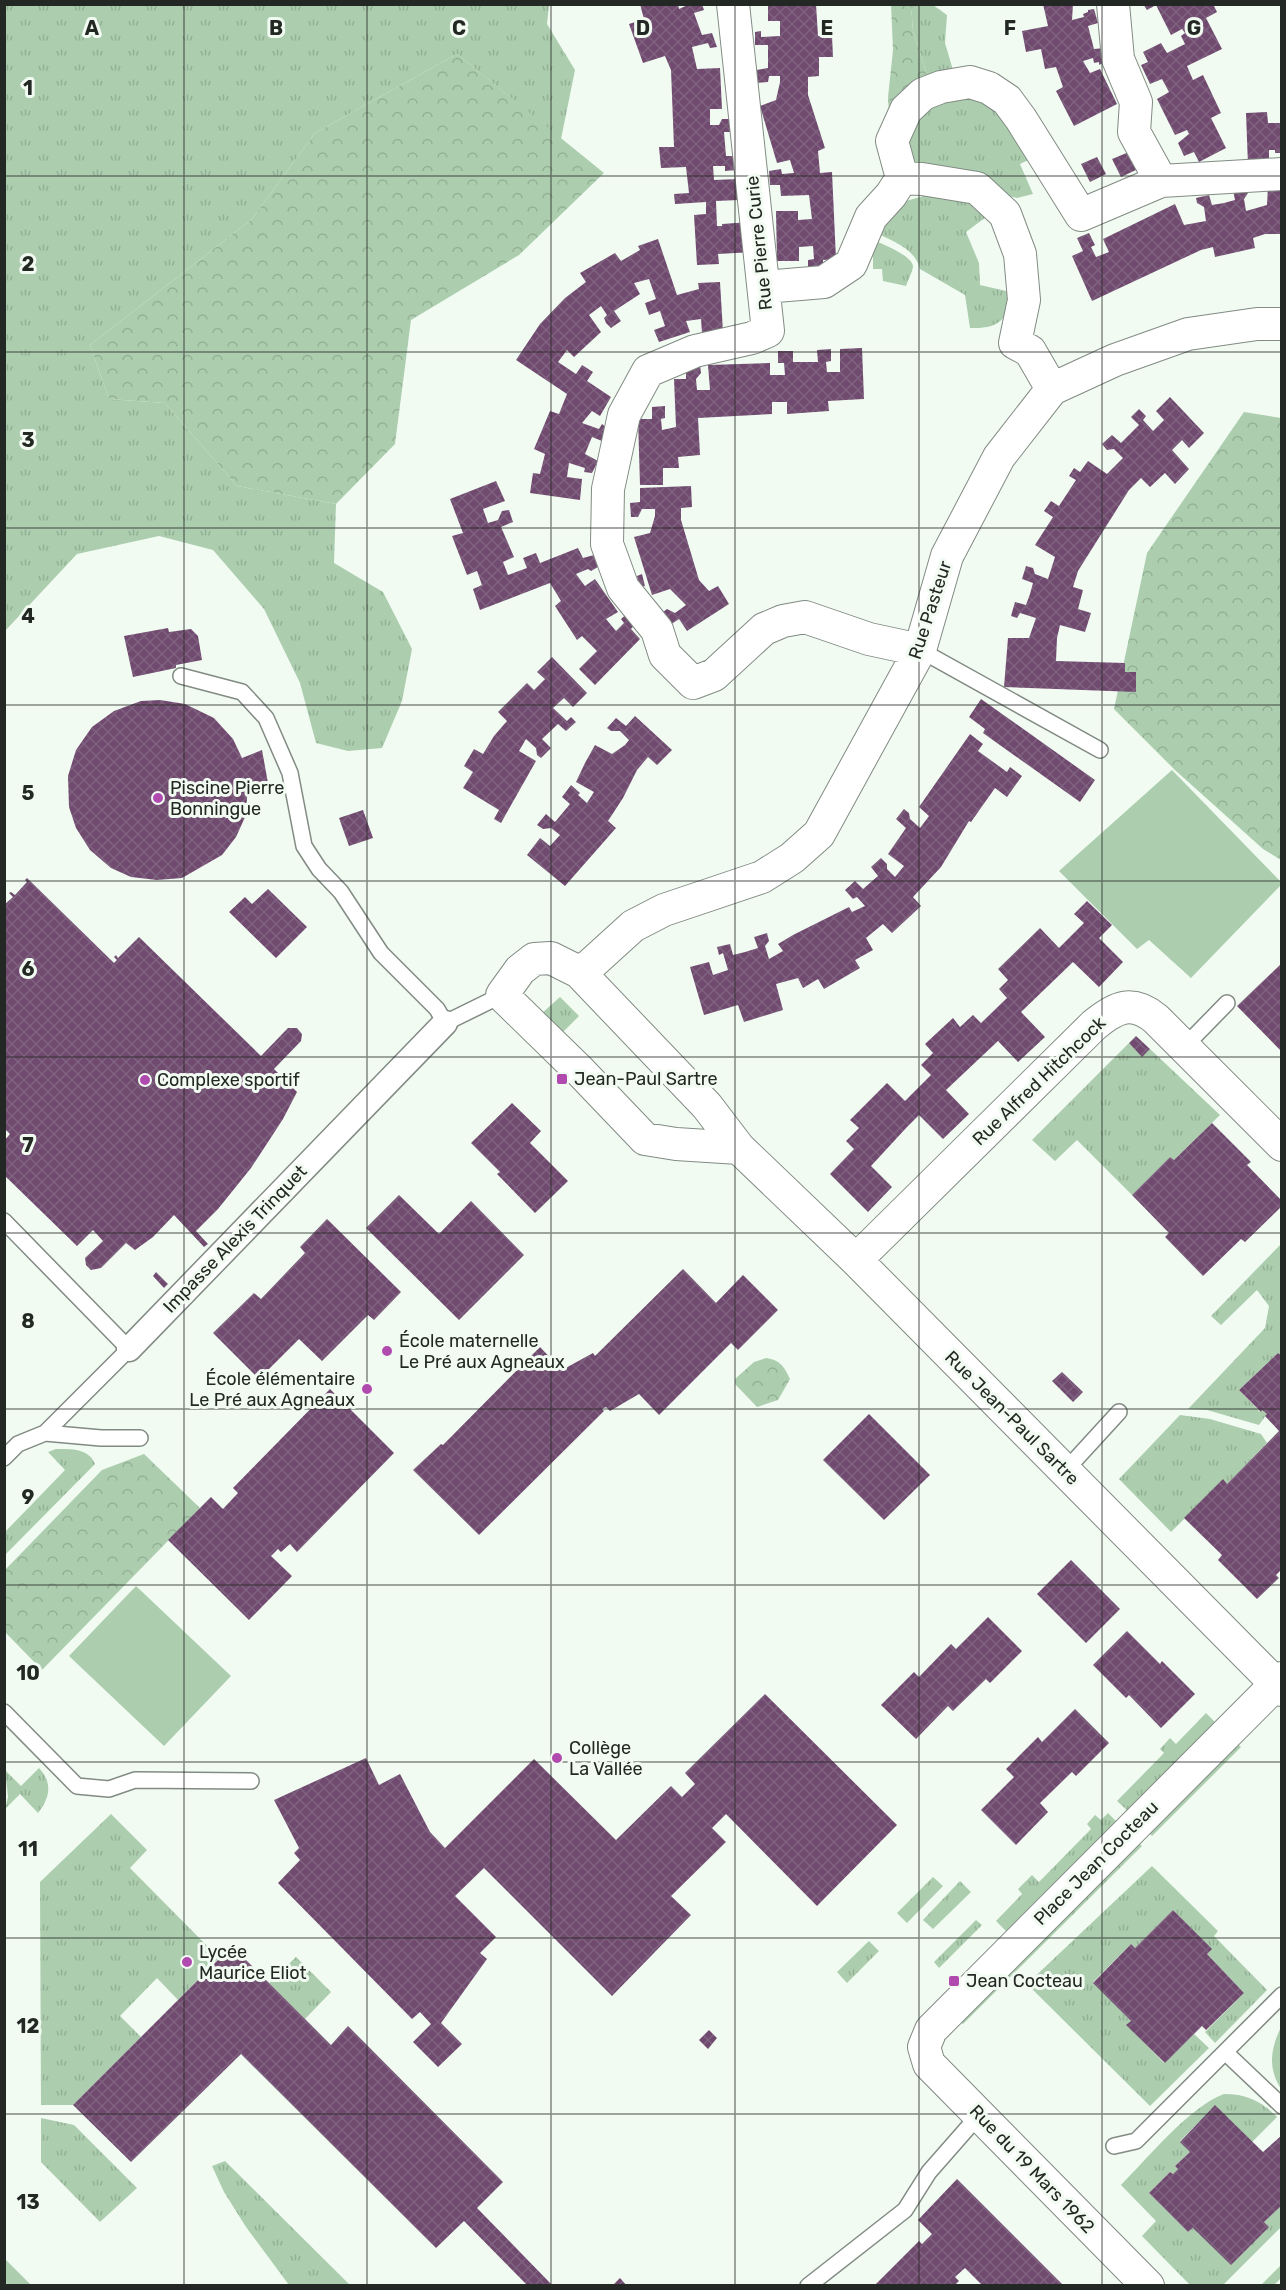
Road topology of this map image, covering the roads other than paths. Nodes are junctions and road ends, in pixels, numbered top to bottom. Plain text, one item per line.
1 (733, 4) edge
2 (1113, 4) edge
3 (1281, 174) edge
4 (902, 178) junction
5 (1161, 181) junction
6 (764, 287) junction
7 (1281, 324) edge
8 (1052, 389) junction
9 (920, 650) junction
10 (181, 676) dead end
11 (1100, 750) dead end
12 (579, 972) junction
13 (502, 995) junction
14 (1227, 1003) dead end
15 (445, 1023) junction
16 (1184, 1047) junction
17 (1281, 1145) edge
18 (739, 1148) junction
19 (4, 1221) edge
20 (856, 1260) junction
21 (129, 1349) junction
22 (1119, 1412) dead end
23 (45, 1433) junction
24 (140, 1438) dead end
25 (4, 1458) edge
26 (1065, 1471) junction
27 (1279, 1684) edge
28 (4, 1712) edge
29 (251, 1781) dead end
30 (1281, 1995) edge
31 (924, 2047) joint
32 (1225, 2052) junction
33 (1281, 2106) edge
34 (979, 2115) junction
35 (1114, 2145) dead end
36 (808, 2286) edge
37 (1148, 2286) edge

1 - 6 street, Rue Pierre Curie
2 - 5 street
3 - 5 street
4 - 5 street
4 - 6 street
4 - 8 street
6 - 9 street, Rue Pierre Curie
7 - 8 street, Rue Pasteur
8 - 9 street, Rue Pasteur
9 - 11 lane
9 - 12 street, Rue Pasteur
10 - 15 lane
12 - 13 street, Rue Jean-Paul Sartre
12 - 18 street, Rue Jean-Paul Sartre
13 - 15 lane, Rue Jean-Paul Sartre
13 - 18 street
14 - 16 lane
15 - 21 street, Impasse Alexis Trinquet
16 - 17 street, Rue Alfred Hitchcock
16 - 20 street, Rue Alfred Hitchcock
18 - 20 street, Rue Jean-Paul Sartre
19 - 21 lane
20 - 26 street, Rue Jean-Paul Sartre
21 - 23 lane, Impasse Alexis Trinquet
22 - 26 lane
23 - 24 lane
23 - 25 lane, Impasse Alexis Trinquet
26 - 27 street, Rue Jean-Paul Sartre
27 - 31 street, Place Jean Cocteau
28 - 29 lane
30 - 32 lane
31 - 34 street, Rue du 19 Mars 1962
32 - 33 lane
32 - 35 lane
34 - 36 lane
34 - 37 street, Rue du 19 Mars 1962

